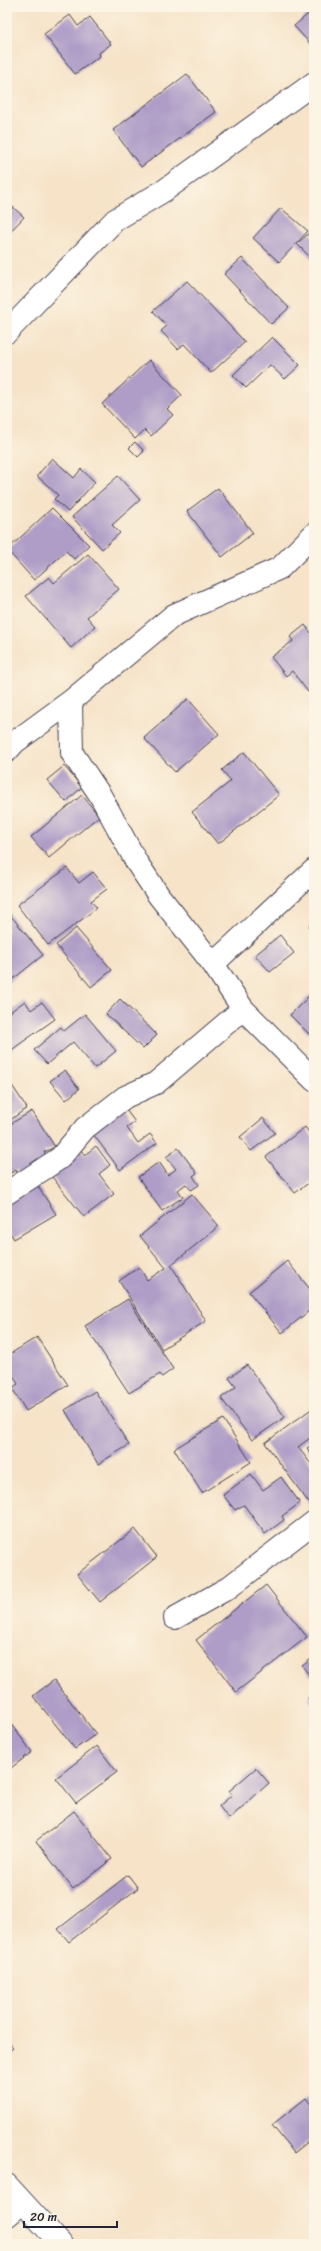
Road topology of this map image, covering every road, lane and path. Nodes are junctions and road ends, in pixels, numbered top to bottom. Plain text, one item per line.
1 (314, 83) edge
2 (7, 332) edge
3 (314, 534) edge
4 (72, 701) junction
5 (7, 751) edge
6 (314, 870) edge
7 (213, 964) junction
8 (243, 1009) junction
9 (314, 1080) edge
10 (7, 1193) edge
11 (314, 1522) edge
12 (175, 1618) dead end
13 (7, 2185) edge
14 (14, 2209) edge
15 (61, 2244) edge

1 - 2 street
3 - 4 street
4 - 5 street
4 - 7 street
6 - 7 street
7 - 8 street
8 - 9 street
8 - 10 street
11 - 12 street
13 - 14 street
14 - 15 street

